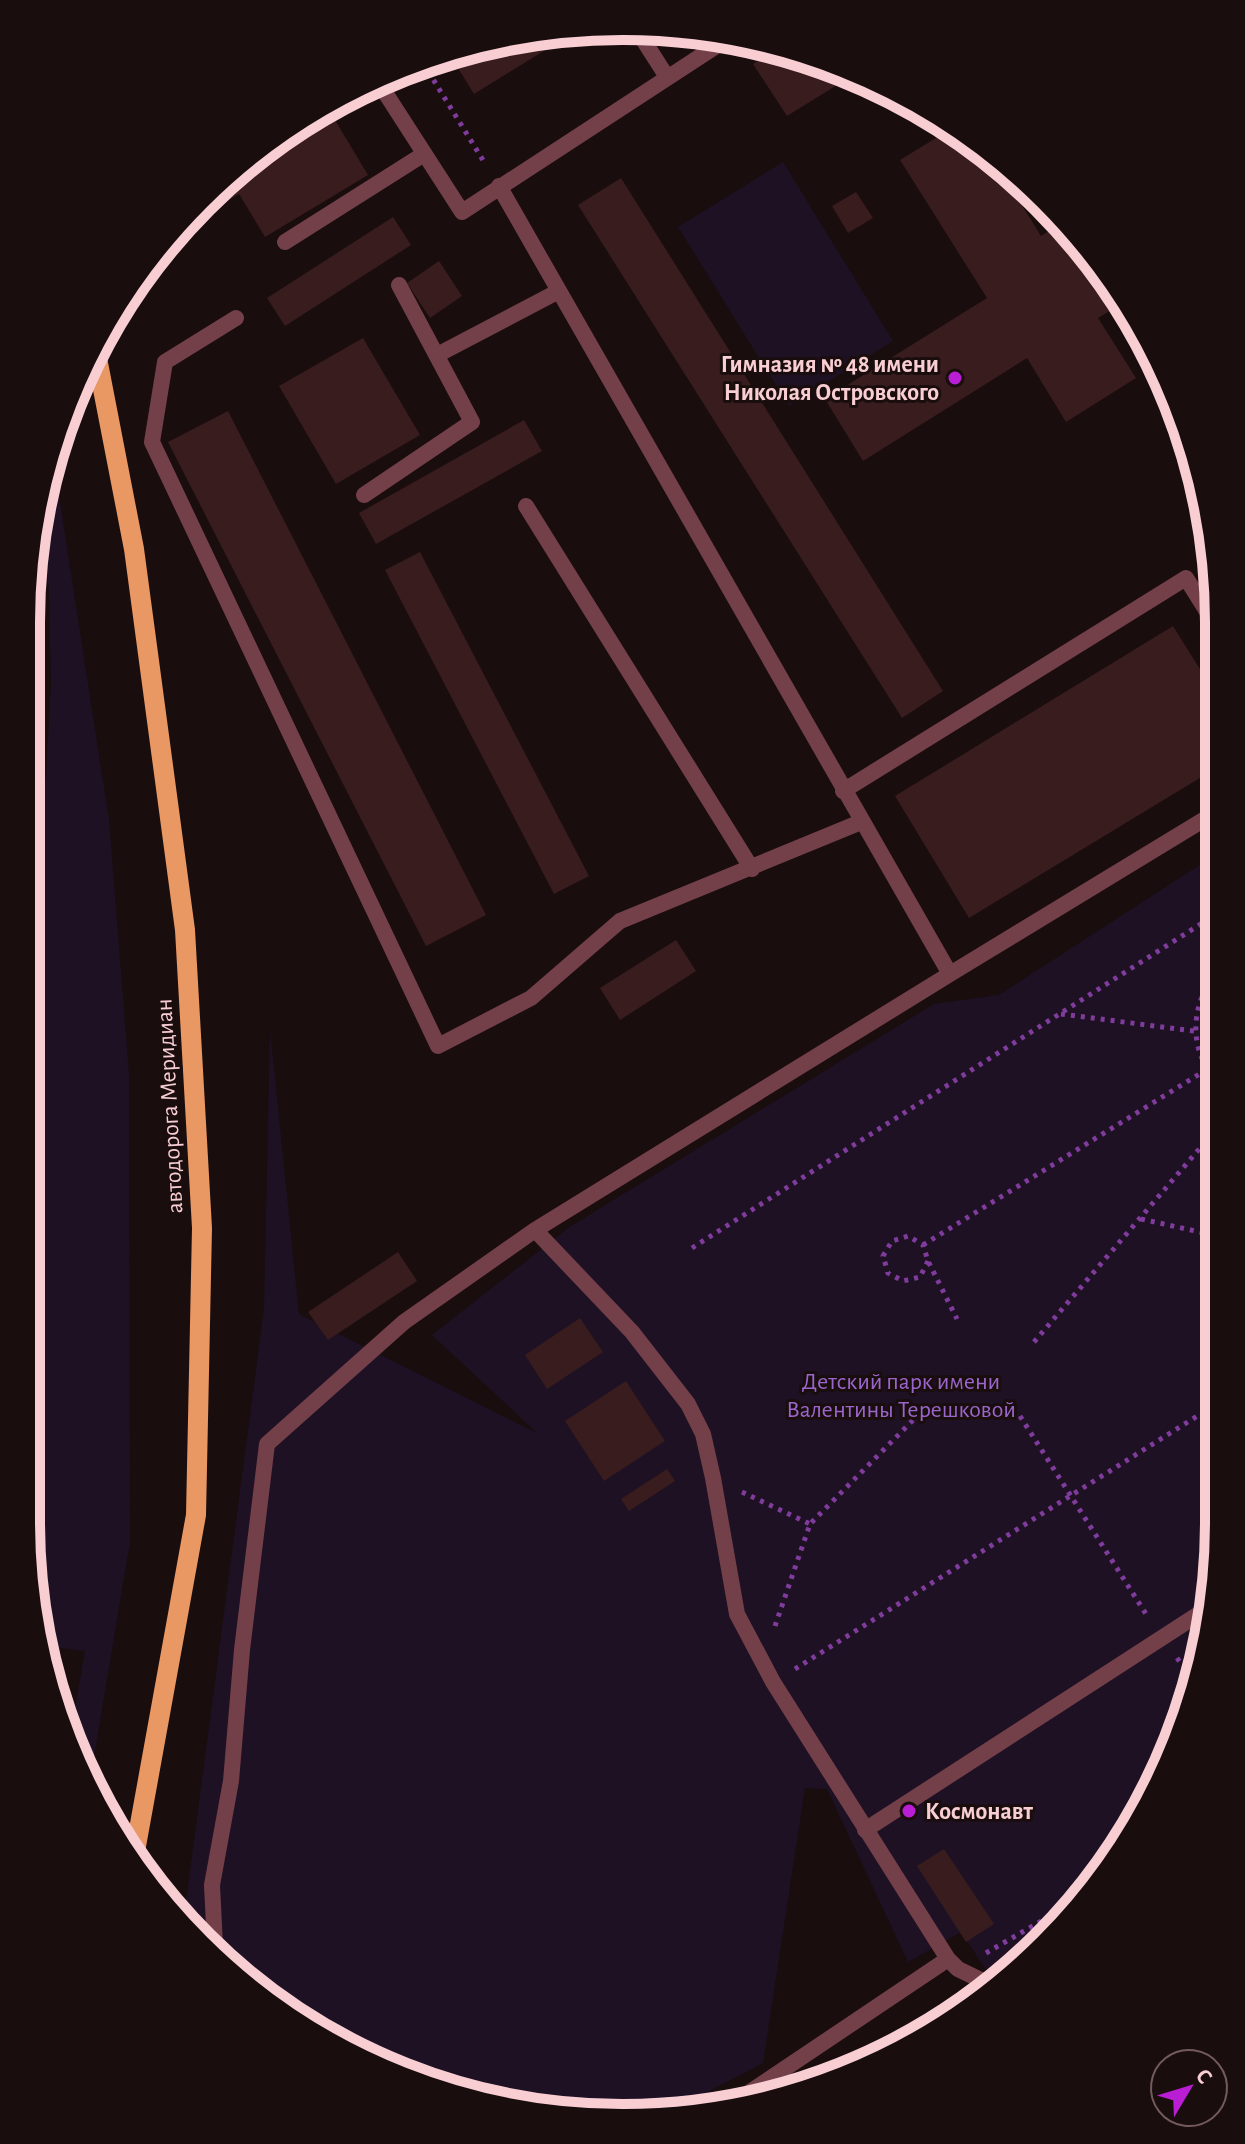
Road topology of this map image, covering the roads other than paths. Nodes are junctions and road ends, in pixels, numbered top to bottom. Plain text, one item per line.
1 (644, 41) edge
2 (714, 47) edge
3 (667, 77) junction
4 (384, 91) edge
5 (424, 154) junction
6 (499, 186) junction
7 (285, 242) dead end
8 (399, 285) dead end
9 (559, 291) junction
10 (236, 318) dead end
11 (439, 354) junction
12 (99, 368) edge
13 (364, 495) dead end
14 (526, 506) dead end
15 (1205, 608) edge
16 (843, 791) junction
17 (1205, 819) edge
18 (861, 822) junction
19 (752, 869) junction
20 (950, 974) junction
21 (535, 1230) junction
22 (1197, 1615) edge
23 (865, 1830) junction
24 (137, 1843) edge
25 (215, 1936) edge
26 (953, 1964) junction
27 (982, 1980) edge
28 (757, 2088) edge

1 - 3 street
2 - 3 street
3 - 6 street
4 - 5 street
5 - 6 street
5 - 7 street
6 - 9 street
8 - 11 street
9 - 11 street
9 - 16 street
10 - 19 street
11 - 13 street
12 - 24 main road, автодорога Меридиан
14 - 19 street
15 - 16 street
16 - 18 street
17 - 20 street
18 - 19 street
18 - 20 street
20 - 21 street
21 - 23 street
21 - 25 street
22 - 23 street
23 - 26 street
26 - 27 street
26 - 28 street

